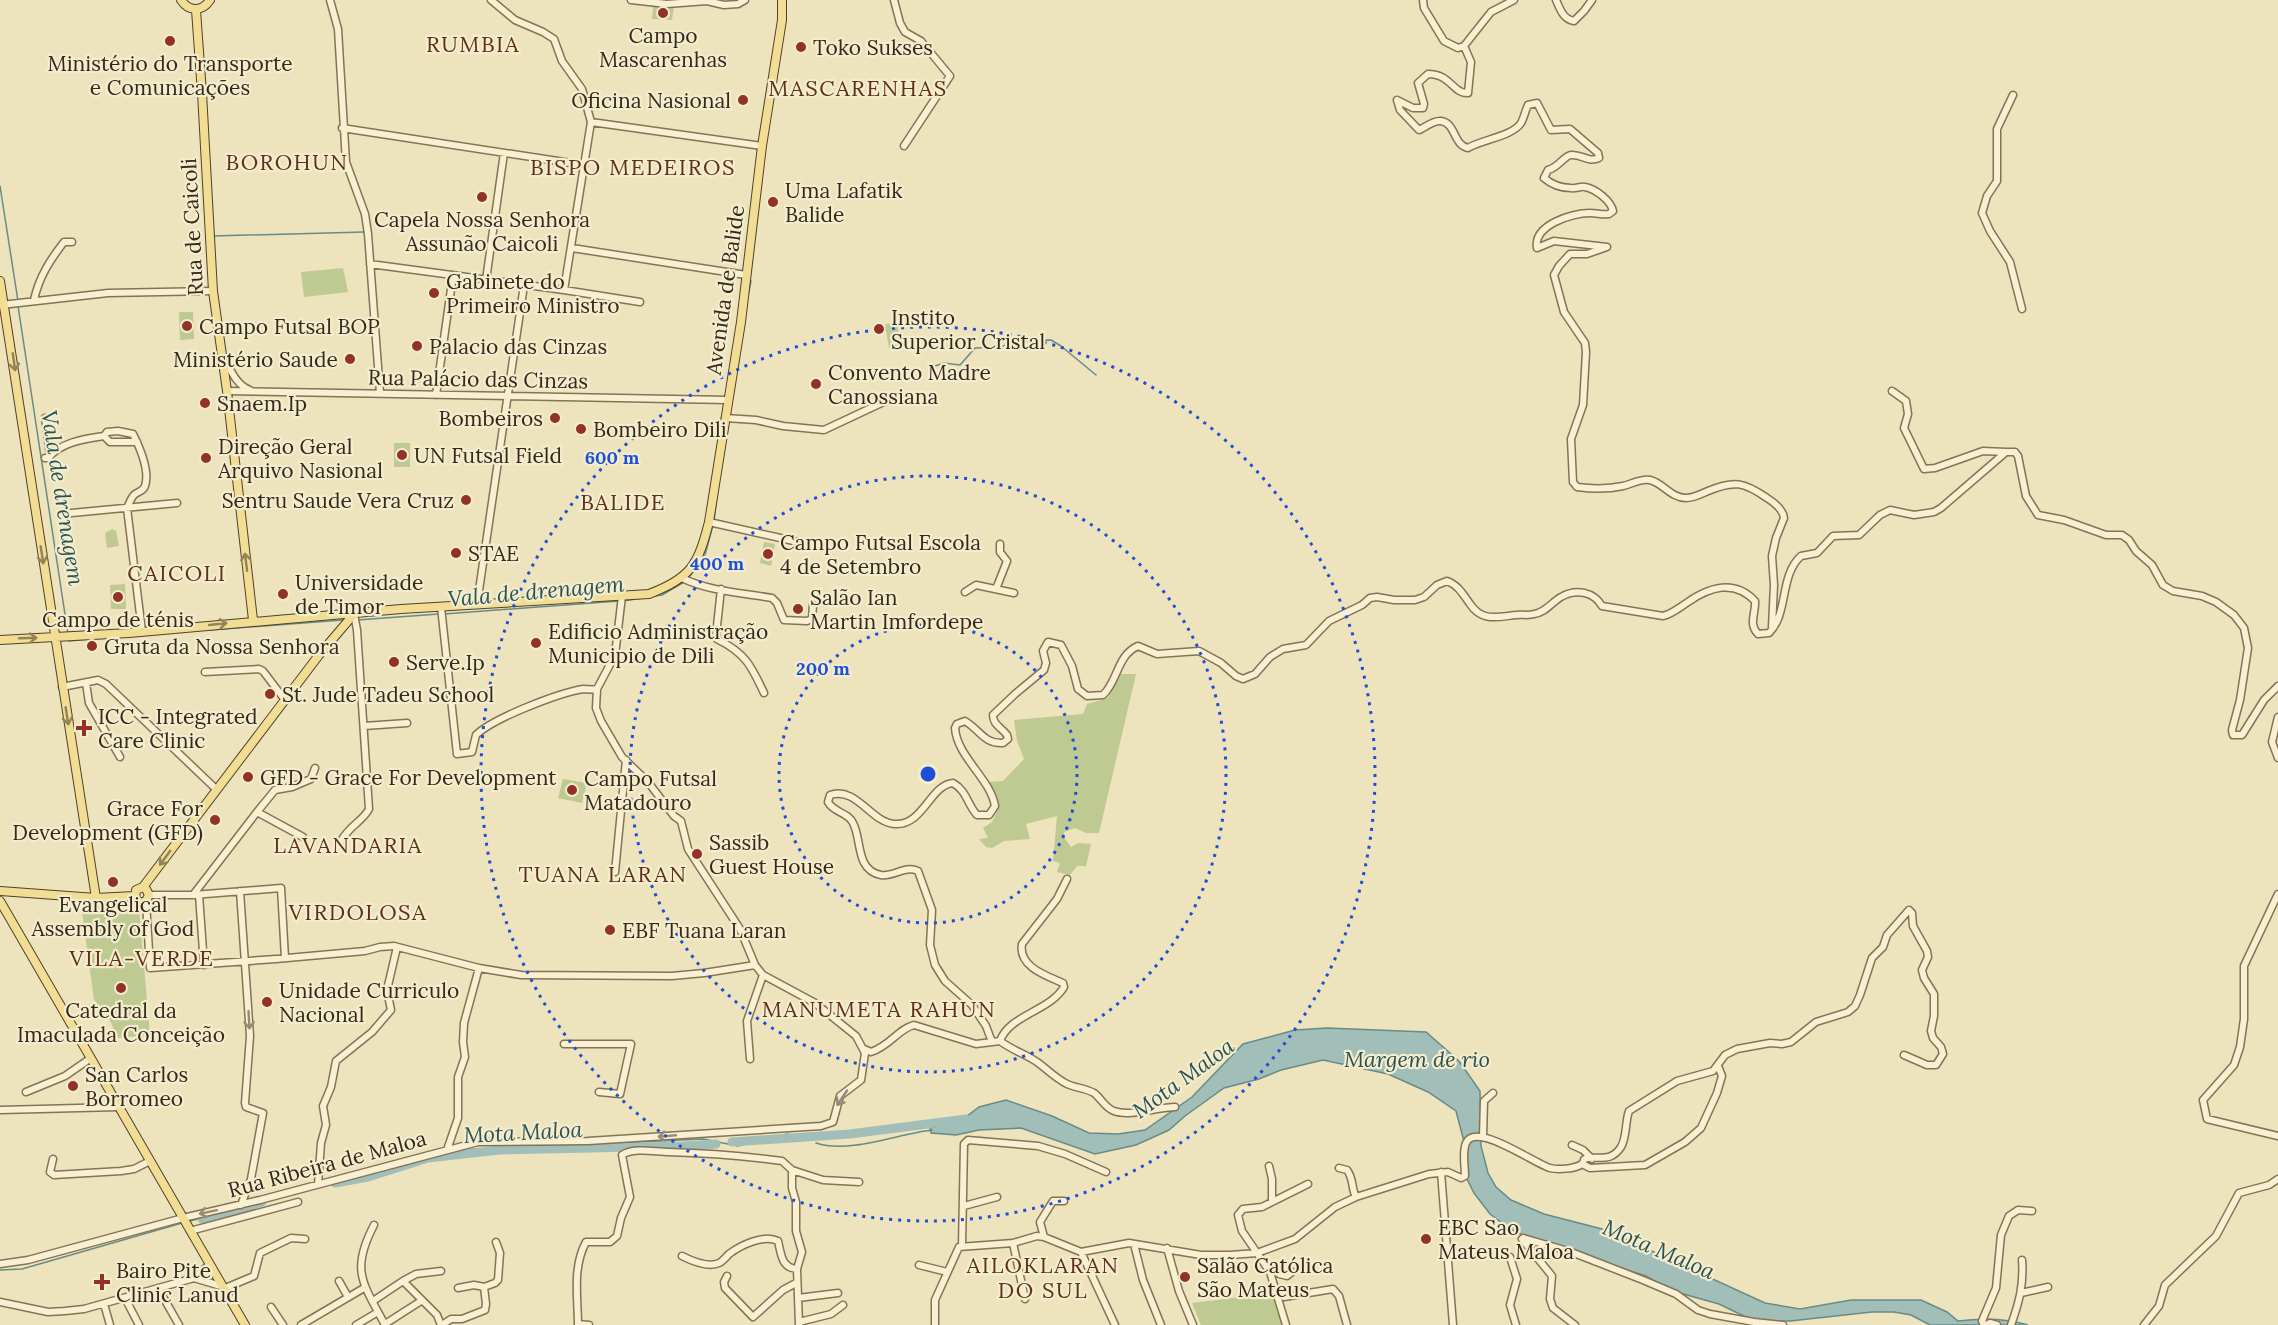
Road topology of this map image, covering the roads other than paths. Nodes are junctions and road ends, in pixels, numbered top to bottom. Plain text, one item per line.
1 (181, 0) edge
2 (210, 0) edge
3 (330, 0) edge
4 (491, 0) edge
5 (631, 0) edge
6 (744, 0) edge
7 (782, 0) edge
8 (894, 0) edge
9 (1423, 0) edge
10 (1514, 0) edge
11 (1556, 0) edge
12 (1592, 0) edge
13 (195, 10) junction
14 (1464, 46) junction
15 (2013, 95) dead end
16 (591, 122) junction
17 (342, 128) junction
18 (762, 146) junction
19 (904, 146) dead end
20 (504, 153) junction
21 (584, 165) junction
22 (72, 242) dead end
23 (572, 248) junction
24 (370, 264) junction
25 (453, 275) junction
26 (746, 275) junction
27 (486, 280) junction
28 (0, 281) edge
29 (524, 285) junction
30 (564, 290) junction
31 (213, 291) junction
32 (34, 300) junction
33 (640, 302) dead end
34 (2, 304) edge
35 (2022, 309) dead end
36 (222, 354) junction
37 (227, 391) junction
38 (253, 391) junction
39 (1892, 391) dead end
40 (380, 393) junction
41 (436, 395) junction
42 (507, 397) junction
43 (890, 399) dead end
44 (728, 400) junction
45 (45, 418) dead end
46 (728, 419) junction
47 (104, 436) junction
48 (137, 442) junction
49 (2006, 452) junction
50 (177, 503) dead end
51 (127, 507) junction
52 (61, 514) dead end
53 (709, 522) junction
54 (807, 544) dead end
55 (1000, 544) dead end
56 (682, 578) junction
57 (721, 589) junction
58 (996, 590) junction
59 (965, 592) dead end
60 (1014, 593) dead end
61 (622, 596) junction
62 (477, 604) junction
63 (813, 605) dead end
64 (441, 607) junction
65 (354, 614) junction
66 (253, 620) junction
67 (1772, 630) junction
68 (142, 632) junction
69 (55, 638) junction
70 (0, 640) edge
71 (205, 672) dead end
72 (86, 683) junction
73 (2278, 686) edge
74 (62, 687) junction
75 (597, 689) junction
76 (764, 693) dead end
77 (285, 700) junction
78 (2278, 717) edge
79 (406, 723) dead end
80 (364, 726) junction
81 (120, 757) dead end
82 (2278, 758) edge
83 (626, 760) junction
84 (315, 768) dead end
85 (216, 789) junction
86 (257, 812) junction
87 (303, 837) dead end
88 (341, 841) dead end
89 (615, 872) dead end
90 (1067, 879) dead end
91 (143, 887) junction
92 (0, 891) edge
93 (240, 891) junction
94 (2278, 894) edge
95 (196, 895) junction
96 (134, 896) junction
97 (96, 898) junction
98 (148, 898) junction
99 (0, 901) edge
100 (397, 947) junction
101 (285, 958) junction
102 (246, 961) junction
103 (204, 965) junction
104 (755, 965) junction
105 (479, 968) junction
106 (763, 975) junction
107 (1000, 1041) junction
108 (992, 1042) junction
109 (564, 1044) dead end
110 (864, 1049) junction
111 (1904, 1055) dead end
112 (91, 1058) junction
113 (750, 1059) dead end
114 (1718, 1066) junction
115 (26, 1092) dead end
116 (600, 1092) dead end
117 (1493, 1093) dead end
118 (118, 1107) junction
119 (1175, 1107) dead end
120 (0, 1110) edge
121 (2278, 1136) edge
122 (1483, 1137) junction
123 (1572, 1145) dead end
124 (447, 1150) junction
125 (1593, 1159) junction
126 (53, 1160) dead end
127 (150, 1161) junction
128 (1582, 1164) junction
129 (1269, 1166) dead end
130 (1339, 1168) dead end
131 (792, 1170) junction
132 (1106, 1172) dead end
133 (1441, 1172) junction
134 (2278, 1179) edge
135 (859, 1182) dead end
136 (318, 1184) junction
137 (1308, 1184) dead end
138 (997, 1197) dead end
139 (1356, 1197) junction
140 (1065, 1201) dead end
141 (298, 1202) dead end
142 (1272, 1202) junction
143 (241, 1205) junction
144 (964, 1206) junction
145 (2032, 1211) dead end
146 (183, 1220) junction
147 (374, 1225) dead end
148 (189, 1230) junction
149 (1044, 1237) junction
150 (305, 1239) dead end
151 (496, 1242) dead end
152 (1013, 1243) junction
153 (1134, 1244) junction
154 (962, 1246) junction
155 (1167, 1248) junction
156 (1082, 1252) junction
157 (1257, 1253) junction
158 (682, 1256) dead end
159 (1510, 1257) dead end
160 (2022, 1260) dead end
161 (0, 1264) edge
162 (1265, 1264) junction
163 (209, 1265) junction
164 (919, 1265) dead end
165 (797, 1269) junction
166 (441, 1272) dead end
167 (947, 1272) junction
168 (1292, 1272) dead end
169 (727, 1276) dead end
170 (194, 1278) junction
171 (339, 1281) dead end
172 (403, 1281) junction
173 (796, 1283) junction
174 (222, 1287) junction
175 (484, 1287) junction
176 (1275, 1287) junction
177 (2048, 1287) dead end
178 (158, 1288) junction
179 (364, 1288) junction
180 (458, 1288) dead end
181 (838, 1293) dead end
182 (2021, 1293) junction
183 (348, 1297) junction
184 (125, 1298) junction
185 (798, 1298) junction
186 (1025, 1299) dead end
187 (373, 1301) junction
188 (421, 1301) junction
189 (0, 1302) edge
190 (104, 1304) junction
191 (843, 1305) dead end
192 (271, 1307) dead end
193 (378, 1312) junction
194 (578, 1324) edge
195 (799, 1324) edge
196 (1755, 1324) edge
197 (110, 1325) edge
198 (139, 1325) edge
199 (179, 1325) edge
200 (245, 1325) edge
201 (283, 1325) edge
202 (300, 1325) edge
203 (356, 1325) edge
204 (385, 1325) edge
205 (441, 1325) edge
206 (589, 1325) edge
207 (935, 1325) edge
208 (1115, 1325) edge
209 (1161, 1325) edge
210 (1193, 1325) edge
211 (1286, 1325) edge
212 (1347, 1325) edge
213 (1453, 1325) edge
214 (1516, 1325) edge
215 (1575, 1325) edge
216 (1784, 1325) edge
217 (1985, 1325) edge
218 (1997, 1325) edge
219 (2011, 1325) edge
220 (2144, 1325) edge

1 - 13 main road
2 - 13 main road
3 - 17 street
4 - 16 street
5 - 6 street
7 - 18 main road, Avenida de Balide
8 - 19 street
9 - 14 street
10 - 14 street
11 - 12 street
13 - 31 main road, Rua de Caicoli
14 - 67 street
15 - 35 street
16 - 18 street
16 - 21 street
17 - 20 street
17 - 24 street
18 - 26 main road, Avenida de Balide
20 - 21 street
20 - 27 street
21 - 23 street
22 - 32 street
23 - 26 street
23 - 30 street
24 - 25 street
24 - 40 street
25 - 27 street
25 - 41 street
26 - 44 main road, Avenida de Balide
27 - 29 street
28 - 34 main road
29 - 30 street
29 - 42 street
30 - 33 street
31 - 32 street
31 - 36 main road, Rua de Caicoli
32 - 34 street
34 -> 69 main road
36 - 37 main road, Rua de Caicoli
36 - 38 street
37 - 38 street, Rua Palácio das Cinzas
66 -> 37 main road, Rua de Caicoli
38 - 40 street, Rua Palácio das Cinzas
39 - 49 street
40 - 41 street, Rua Palácio das Cinzas
41 - 42 street, Rua Palácio das Cinzas
42 - 44 street, Rua Palácio das Cinzas
42 - 62 street
43 - 46 street
44 - 46 main road, Avenida de Balide
45 - 47 street
46 - 53 main road, Avenida de Balide
47 - 48 street
47 - 48 street
48 - 51 street
49 - 67 street
49 - 73 street
50 - 51 street
51 - 52 street
51 - 68 street
53 - 54 street
53 - 56 main road, Avenida de Balide
55 - 58 street
56 - 57 street
56 - 61 main road
57 - 63 street
57 - 76 street
58 - 59 street
58 - 60 street
61 - 62 main road
61 - 75 street
62 - 64 main road
64 - 65 main road
64 - 75 street
65 - 66 main road
65 - 77 main road
65 - 80 street
68 -> 66 main road
67 - 108 street
68 - 69 main road
70 -> 69 main road
69 - 74 main road
71 - 77 street
72 - 74 street
72 - 81 street
72 - 85 street
74 -> 97 main road
75 - 83 street
77 - 85 main road
78 - 82 street
79 - 80 street
80 - 88 street
83 - 89 street
83 - 104 street
84 - 86 street
85 -> 91 main road
86 - 87 street
86 - 95 street
90 - 107 street
91 - 96 main road
91 - 98 main road
92 - 97 main road
93 - 95 street
93 - 101 street
93 - 102 street
94 - 121 street
95 - 98 street
95 - 103 street
96 - 97 main road
96 - 98 main road
98 - 103 street
99 - 112 main road
100 - 101 street
100 - 105 street
100 - 136 street
101 - 102 street
102 - 103 street
102 -> 143 street
104 - 105 street
104 - 106 street
105 - 124 street
106 - 110 street
106 - 113 street
107 - 108 street
107 - 119 street
108 - 110 street
109 - 116 street
110 -> 124 street, Rua Ribeira de Maloa
111 - 114 street
112 - 115 street
112 - 118 main road
114 - 125 street
114 - 128 street
117 - 122 street
118 - 120 street
118 - 127 main road
122 - 128 street
122 - 133 street
123 - 125 street
124 - 136 street, Rua Ribeira de Maloa
125 - 128 street
126 - 127 street
127 - 146 main road
129 - 142 street
130 - 139 street
131 - 135 street
131 - 165 street
131 - 194 street
132 - 144 street
133 - 139 street
133 - 213 street
134 - 220 street
136 - 143 street, Rua Ribeira de Maloa
137 - 142 street
138 - 144 street
139 - 157 street
140 - 149 street
141 - 148 street
142 - 157 street
143 -> 146 street, Rua Ribeira de Maloa
144 - 154 street
145 - 217 street
146 - 148 main road
146 - 161 street, Rua Ribeira de Maloa
147 - 179 street
148 - 163 main road
149 - 152 street
149 - 156 street
150 - 174 street
151 - 175 street
152 - 154 street
152 - 186 street
153 - 155 street
153 - 156 street
153 - 209 street
154 - 167 street
155 - 157 street
155 - 210 street
156 - 208 street
157 - 162 street
158 - 165 street
159 - 214 street
160 - 182 street
162 - 168 street
162 - 176 street
163 - 170 street
163 - 174 main road
164 - 167 street
165 - 173 street
166 - 172 street
167 - 207 street
169 - 173 street
170 - 174 street
170 - 178 street
171 - 183 street
172 - 187 street
172 - 188 street
173 - 185 street
174 - 200 main road
175 - 180 street
175 - 205 street
176 - 211 street
176 - 212 street
177 - 182 street
178 - 184 street
178 - 199 street
179 - 183 street
179 - 187 street
181 - 185 street
182 - 219 street
183 - 202 street
184 - 190 street
184 - 198 street
185 - 195 street
187 - 193 street
188 - 204 street
188 - 205 street
189 - 190 street
190 - 197 street
191 - 195 street
192 - 201 street
193 - 203 street
193 - 204 street
194 - 206 street
196 - 215 street
196 - 216 street
217 - 218 street

